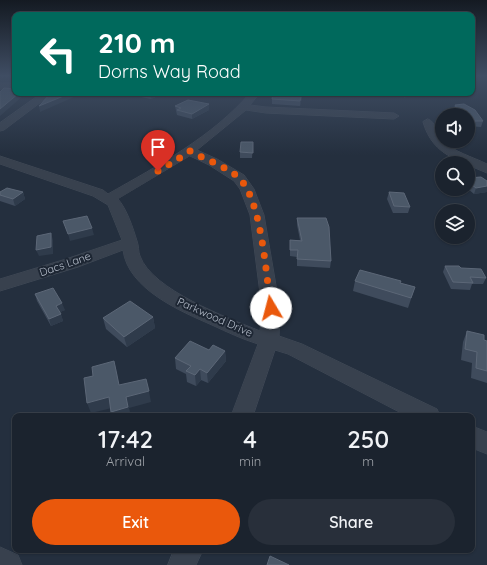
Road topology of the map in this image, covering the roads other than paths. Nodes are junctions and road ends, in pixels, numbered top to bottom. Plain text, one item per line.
1 (35, 102) edge
2 (248, 102) edge
3 (244, 107) junction
4 (394, 116) dead end
5 (428, 122) dead end
6 (0, 128) edge
7 (190, 151) junction
8 (0, 160) edge
9 (487, 169) edge
10 (109, 199) junction
11 (130, 242) junction
12 (0, 285) edge
13 (269, 339) junction
14 (243, 413) edge
15 (423, 413) edge
16 (475, 438) edge
17 (487, 444) edge
18 (188, 553) edge
19 (0, 561) edge
20 (8, 565) edge
21 (182, 565) edge

1 - 6 street
2 - 3 street
3 - 4 street
3 - 7 street
5 - 9 street
7 - 10 street
7 - 13 street
8 - 10 street
10 - 11 street, Parkwood Drive
11 - 12 street, Dacs Lane
11 - 13 street, Parkwood Drive
13 - 14 street
13 - 15 street, Parkwood Drive
16 - 17 street
18 - 21 street
19 - 20 street

